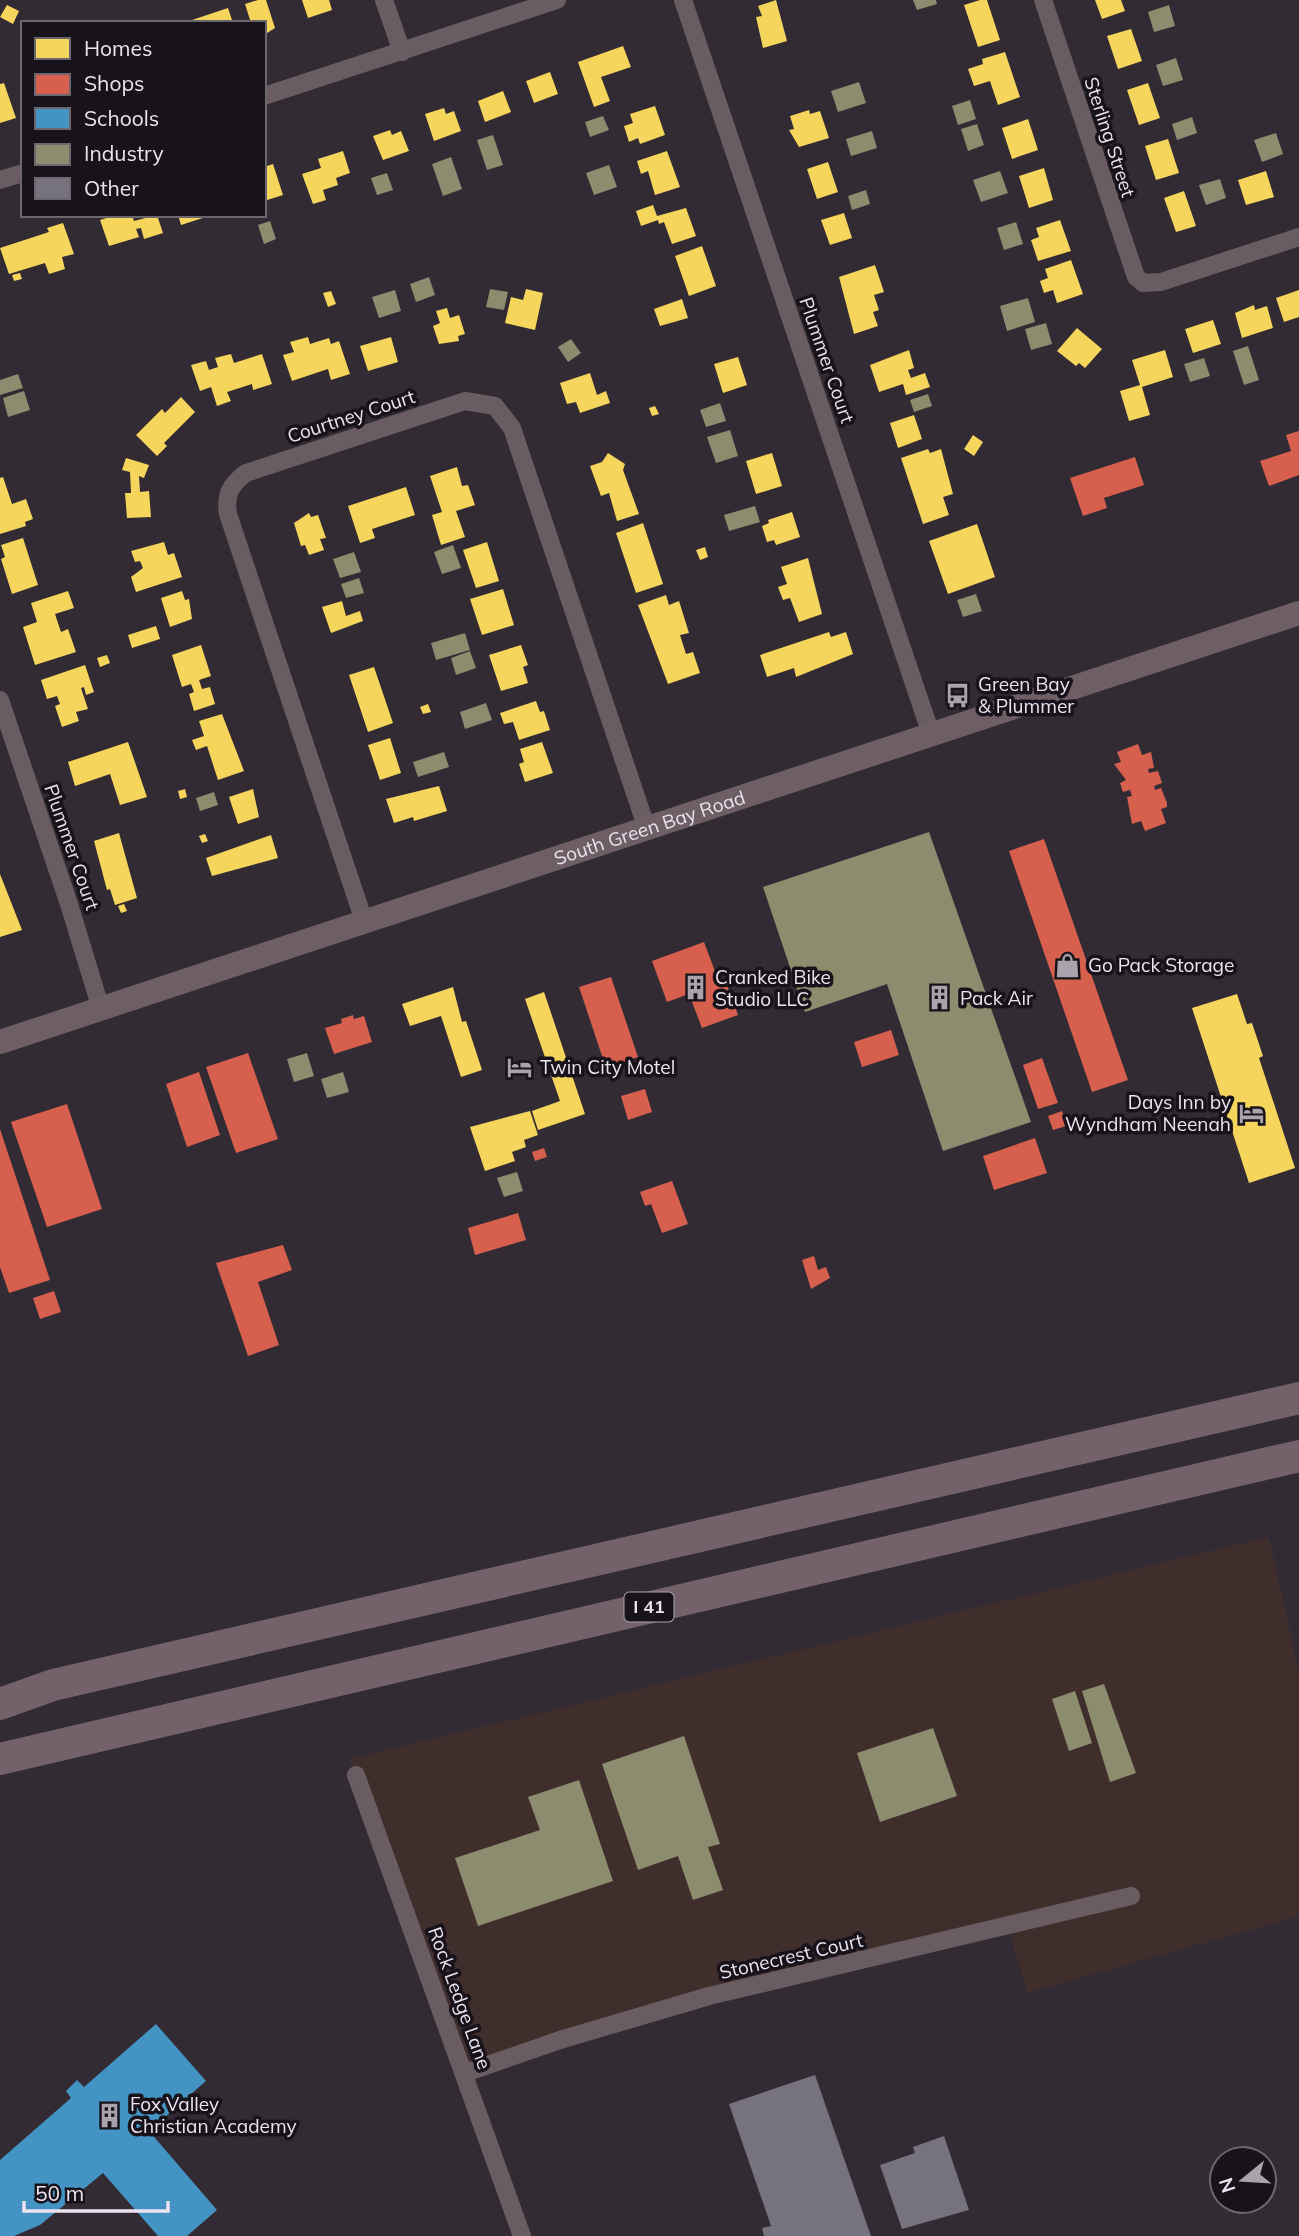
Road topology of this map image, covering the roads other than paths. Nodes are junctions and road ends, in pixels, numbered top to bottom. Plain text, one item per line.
1 (384, 0) edge
2 (557, 0) edge
3 (683, 0) edge
4 (1043, 0) edge
5 (402, 52) junction
6 (266, 95) edge
7 (21, 174) edge
8 (0, 180) edge
9 (1299, 237) edge
10 (1299, 613) edge
11 (0, 700) edge
12 (931, 734) junction
13 (647, 829) junction
14 (364, 921) junction
15 (101, 1009) junction
16 (0, 1042) edge
17 (1299, 1398) edge
18 (1299, 1456) edge
19 (0, 1680) edge
20 (53, 1685) junction
21 (0, 1704) edge
22 (0, 1759) edge
23 (356, 1775) dead end
24 (1130, 1896) dead end
25 (465, 2073) junction
26 (522, 2236) edge

1 - 5 street
2 - 5 street
3 - 12 street, Plummer Court
4 - 9 street, Sterling Street
5 - 6 street
7 - 8 street
10 - 12 main road, South Green Bay Road
11 - 15 street, Plummer Court
12 - 13 main road, South Green Bay Road
13 - 14 main road, South Green Bay Road
13 - 14 street, Courtney Court
14 - 15 main road, South Green Bay Road
15 - 16 main road, South Green Bay Road
17 - 20 highway
18 - 22 highway, I 41
19 - 20 highway
20 - 21 highway
23 - 25 street, Rock Ledge Lane
24 - 25 street, Stonecrest Court
25 - 26 street, Rock Ledge Lane

